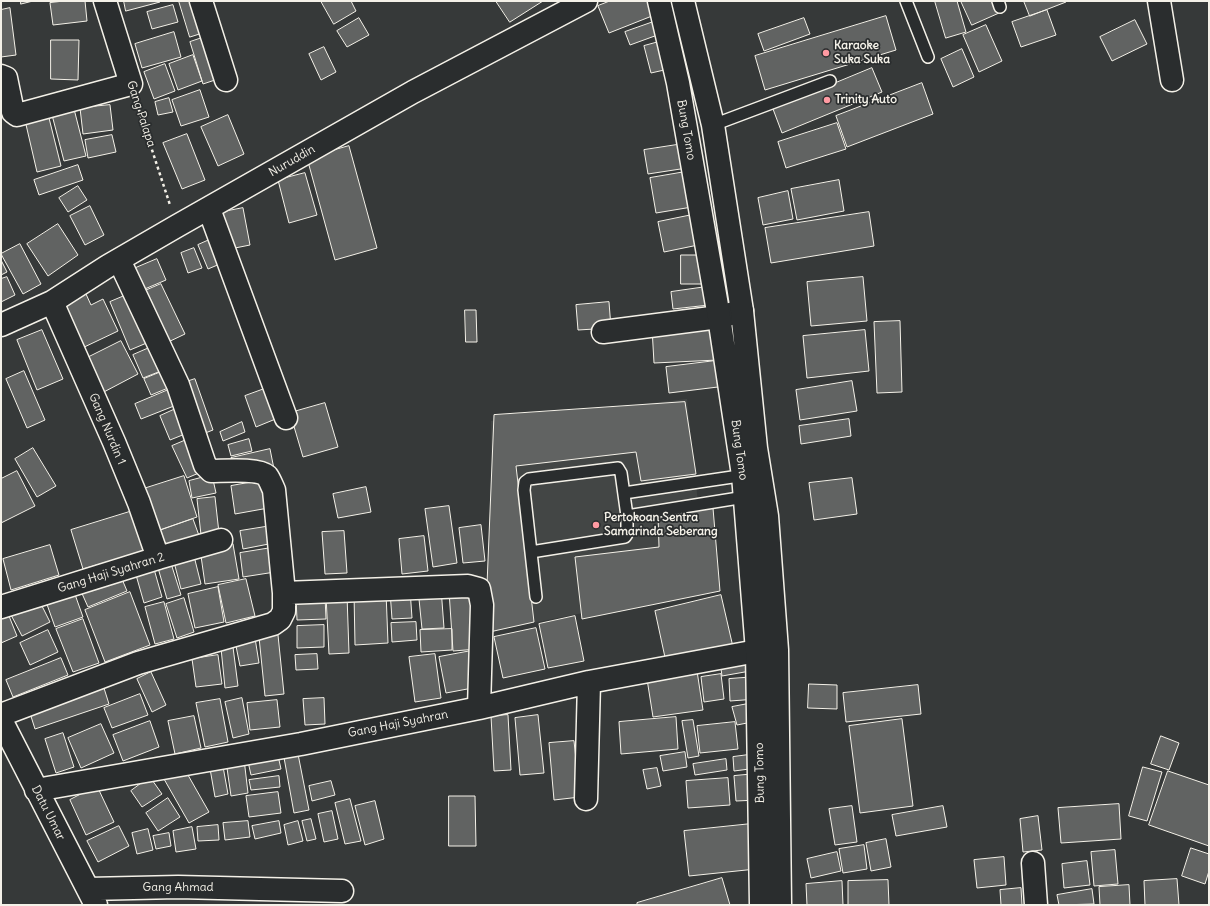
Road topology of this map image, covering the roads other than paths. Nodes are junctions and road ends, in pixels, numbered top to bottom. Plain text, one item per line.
1 (105, 1) edge
2 (201, 1) edge
3 (586, 1) edge
4 (660, 1) edge
5 (683, 1) edge
6 (906, 1) edge
7 (1159, 1) edge
8 (928, 57) dead end
9 (1, 76) edge
10 (226, 80) dead end
11 (1172, 80) dead end
12 (830, 81) dead end
13 (713, 125) junction
14 (208, 209) junction
15 (119, 260) junction
16 (52, 302) junction
17 (742, 311) junction
18 (719, 317) junction
19 (1, 325) edge
20 (603, 332) dead end
21 (286, 418) dead end
22 (752, 473) junction
23 (624, 493) junction
24 (745, 497) junction
25 (627, 516) junction
26 (757, 518) junction
27 (221, 540) dead end
28 (531, 552) junction
29 (158, 558) junction
30 (284, 593) junction
31 (536, 597) dead end
32 (1, 607) edge
33 (757, 651) junction
34 (589, 682) junction
35 (479, 708) junction
36 (1, 715) edge
37 (1, 720) edge
38 (36, 790) junction
39 (586, 799) dead end
40 (1033, 863) dead end
41 (342, 891) dead end
42 (92, 897) edge
43 (268, 897) edge
44 (761, 905) edge
45 (780, 905) edge
46 (1036, 905) edge

1 - 9 street, Gang Palapa
2 - 10 street
3 - 14 street, Nuruddin
4 - 18 street, Bung Tomo
5 - 13 street, Bung Tomo
6 - 8 lane
7 - 11 street
12 - 13 lane
13 - 17 street, Bung Tomo
14 - 15 street, Nuruddin
14 - 21 street
15 - 16 street, Nuruddin
15 - 30 street
16 - 19 street, Nuruddin
16 - 29 street, Gang Nurdin 1
17 - 18 street
17 - 22 street, Bung Tomo
18 - 20 street
18 - 22 street, Bung Tomo
22 - 23 lane
22 - 24 street, Bung Tomo
22 - 26 street, Bung Tomo
23 - 25 lane
23 - 28 lane
24 - 25 lane
24 - 26 street, Bung Tomo
25 - 28 lane
26 - 33 street, Bung Tomo
26 - 45 street, Bung Tomo
27 - 29 street, Gang Haji Syahran 2
28 - 31 lane
29 - 32 street, Gang Haji Syahran 2
30 - 35 street
30 - 36 street
33 - 34 street, Gang Haji Syahran
33 - 44 street, Bung Tomo
34 - 35 street, Gang Haji Syahran
34 - 39 street
35 - 38 street, Gang Haji Syahran
37 - 38 street, Datu Umar
38 - 42 street, Datu Umar
40 - 46 street
41 - 43 street, Gang Ahmad
42 - 43 street, Gang Ahmad

